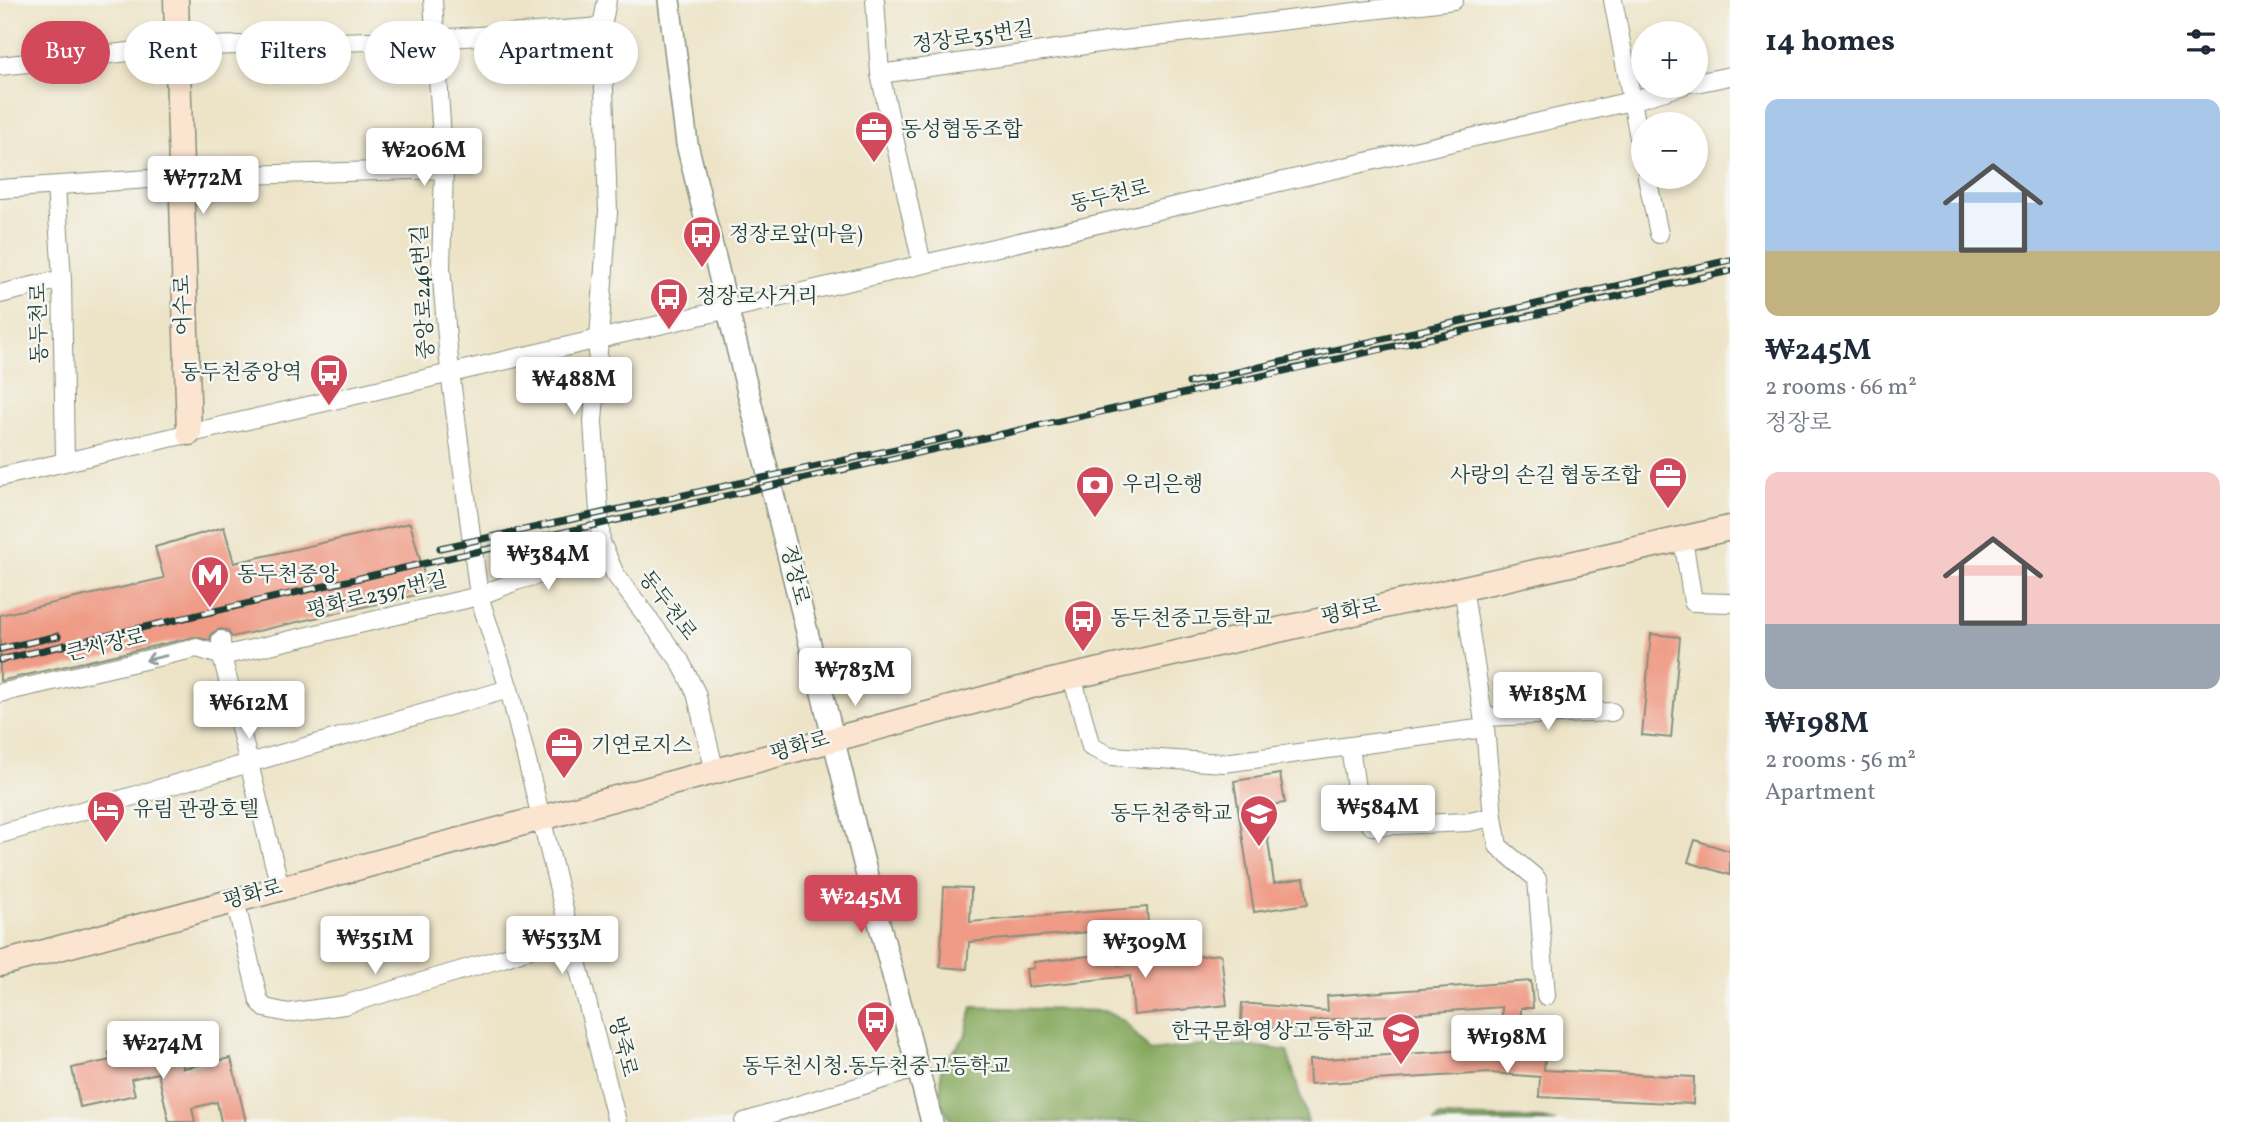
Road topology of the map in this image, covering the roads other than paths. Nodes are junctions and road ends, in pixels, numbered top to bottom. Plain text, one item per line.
1 (176, 0) edge
2 (433, 0) edge
3 (607, 0) edge
4 (668, 0) edge
5 (684, 0) edge
6 (875, 0) edge
7 (1454, 0) edge
8 (1613, 0) edge
9 (176, 21) edge
10 (435, 21) edge
11 (603, 21) edge
12 (365, 41) edge
13 (222, 46) edge
14 (124, 53) edge
15 (677, 65) junction
16 (0, 66) edge
17 (880, 74) junction
18 (1730, 75) edge
19 (1708, 80) edge
20 (177, 84) edge
21 (439, 84) edge
22 (604, 84) edge
23 (1641, 98) edge
24 (1631, 101) junction
25 (1633, 112) edge
26 (444, 169) junction
27 (179, 177) junction
28 (56, 186) junction
29 (0, 189) edge
30 (1650, 189) edge
31 (1659, 234) dead end
32 (922, 264) junction
33 (62, 279) junction
34 (0, 294) edge
35 (728, 309) junction
36 (600, 339) junction
37 (450, 372) junction
38 (189, 433) junction
39 (65, 460) junction
40 (0, 477) edge
41 (1730, 528) edge
42 (1683, 539) junction
43 (607, 555) junction
44 (1463, 587) junction
45 (478, 596) junction
46 (1730, 603) edge
47 (222, 648) junction
48 (1072, 676) junction
49 (509, 690) junction
50 (0, 693) edge
51 (1612, 712) dead end
52 (1484, 722) junction
53 (835, 737) junction
54 (1350, 746) junction
55 (247, 762) junction
56 (715, 772) junction
57 (1493, 817) junction
58 (541, 820) junction
59 (0, 834) edge
60 (280, 887) junction
61 (235, 900) junction
62 (572, 934) junction
63 (0, 964) edge
64 (1546, 996) dead end
65 (919, 1068) junction
66 (617, 1122) edge
67 (744, 1122) edge
68 (932, 1122) edge

1 - 9 main road, 어수로
2 - 10 street, 중앙로246번길
3 - 11 street, 동두천로
4 - 15 street, 정장로
5 - 15 street
6 - 17 street
7 - 17 street, 정장로35번길
8 - 24 street
12 - 13 street
14 - 16 street
15 - 35 street, 정장로
17 - 32 street
18 - 19 street
20 - 27 main road, 어수로
21 - 26 street, 중앙로246번길
22 - 36 street, 동두천로
23 - 24 street, 동두천로
24 - 25 street
24 - 32 street, 동두천로
26 - 27 street
26 - 37 street, 중앙로246번길
27 - 28 street
27 - 38 main road, 어수로
28 - 29 street
28 - 33 street, 동두천로
30 - 31 street
32 - 35 street, 동두천로
33 - 34 street
33 - 39 street, 동두천로
35 - 36 street, 동두천로
35 - 53 street, 정장로
36 - 37 street, 동두천로
36 - 43 street, 동두천로
37 - 38 street, 동두천로
37 - 45 street
38 - 39 street, 동두천로
39 - 40 street, 동두천로
41 - 42 main road, 평화로
42 - 44 main road, 평화로
42 - 46 street
43 - 45 street
43 - 56 street, 동두천로
44 - 48 main road, 평화로
44 - 52 street
45 - 47 street, 평화로2397번길
45 - 49 street, 평화로2397번길
47 -> 50 street, 큰시장로
47 - 55 street
48 - 53 main road, 평화로
48 - 54 street
49 - 55 street
49 - 58 street, 평화로2397번길
51 - 52 street
52 - 54 street
52 - 57 street
53 - 56 main road, 평화로
53 - 65 street, 정장로
54 - 57 street
55 - 59 street
55 - 60 street
56 - 58 main road, 평화로
57 - 64 street
58 - 60 main road, 평화로
58 - 62 street, 방죽로
60 - 61 main road, 평화로
61 - 62 street
61 - 63 main road, 평화로
62 - 66 street, 방죽로
65 - 67 street
65 - 68 street, 정장로

